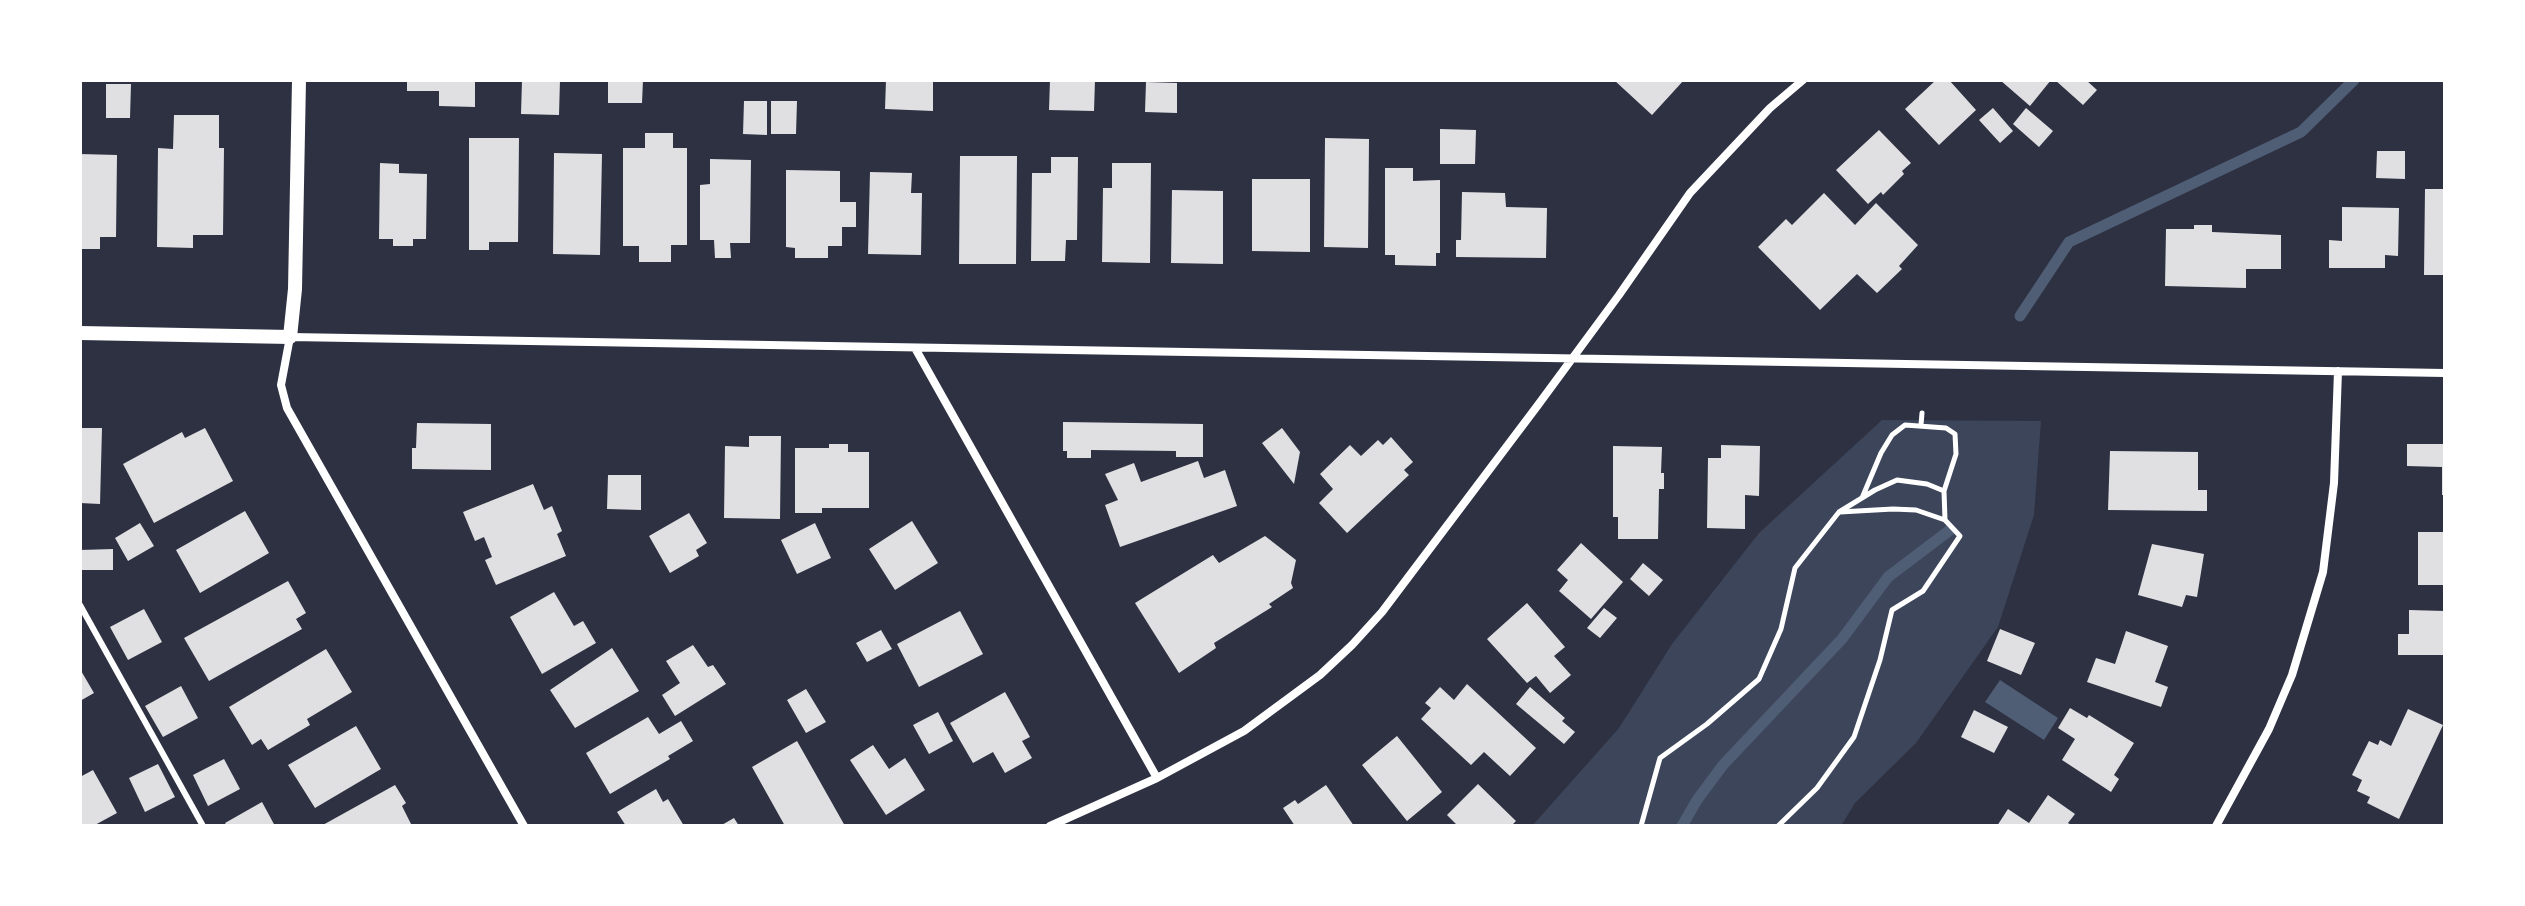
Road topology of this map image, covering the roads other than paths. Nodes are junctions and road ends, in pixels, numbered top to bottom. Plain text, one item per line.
1 (299, 80) edge
2 (1803, 80) edge
3 (80, 333) edge
4 (290, 337) junction
5 (915, 348) junction
6 (1572, 358) junction
7 (2338, 371) junction
8 (2445, 373) edge
9 (80, 605) edge
10 (1157, 778) junction
11 (203, 826) edge
12 (524, 826) edge
13 (1050, 826) edge
14 (2216, 826) edge

1 - 4 street
2 - 6 street
3 - 4 street
4 - 5 street
4 - 12 street
5 - 6 street
5 - 10 street
6 - 7 street
6 - 10 street
7 - 8 street
7 - 14 street
9 - 11 lane
10 - 13 street

